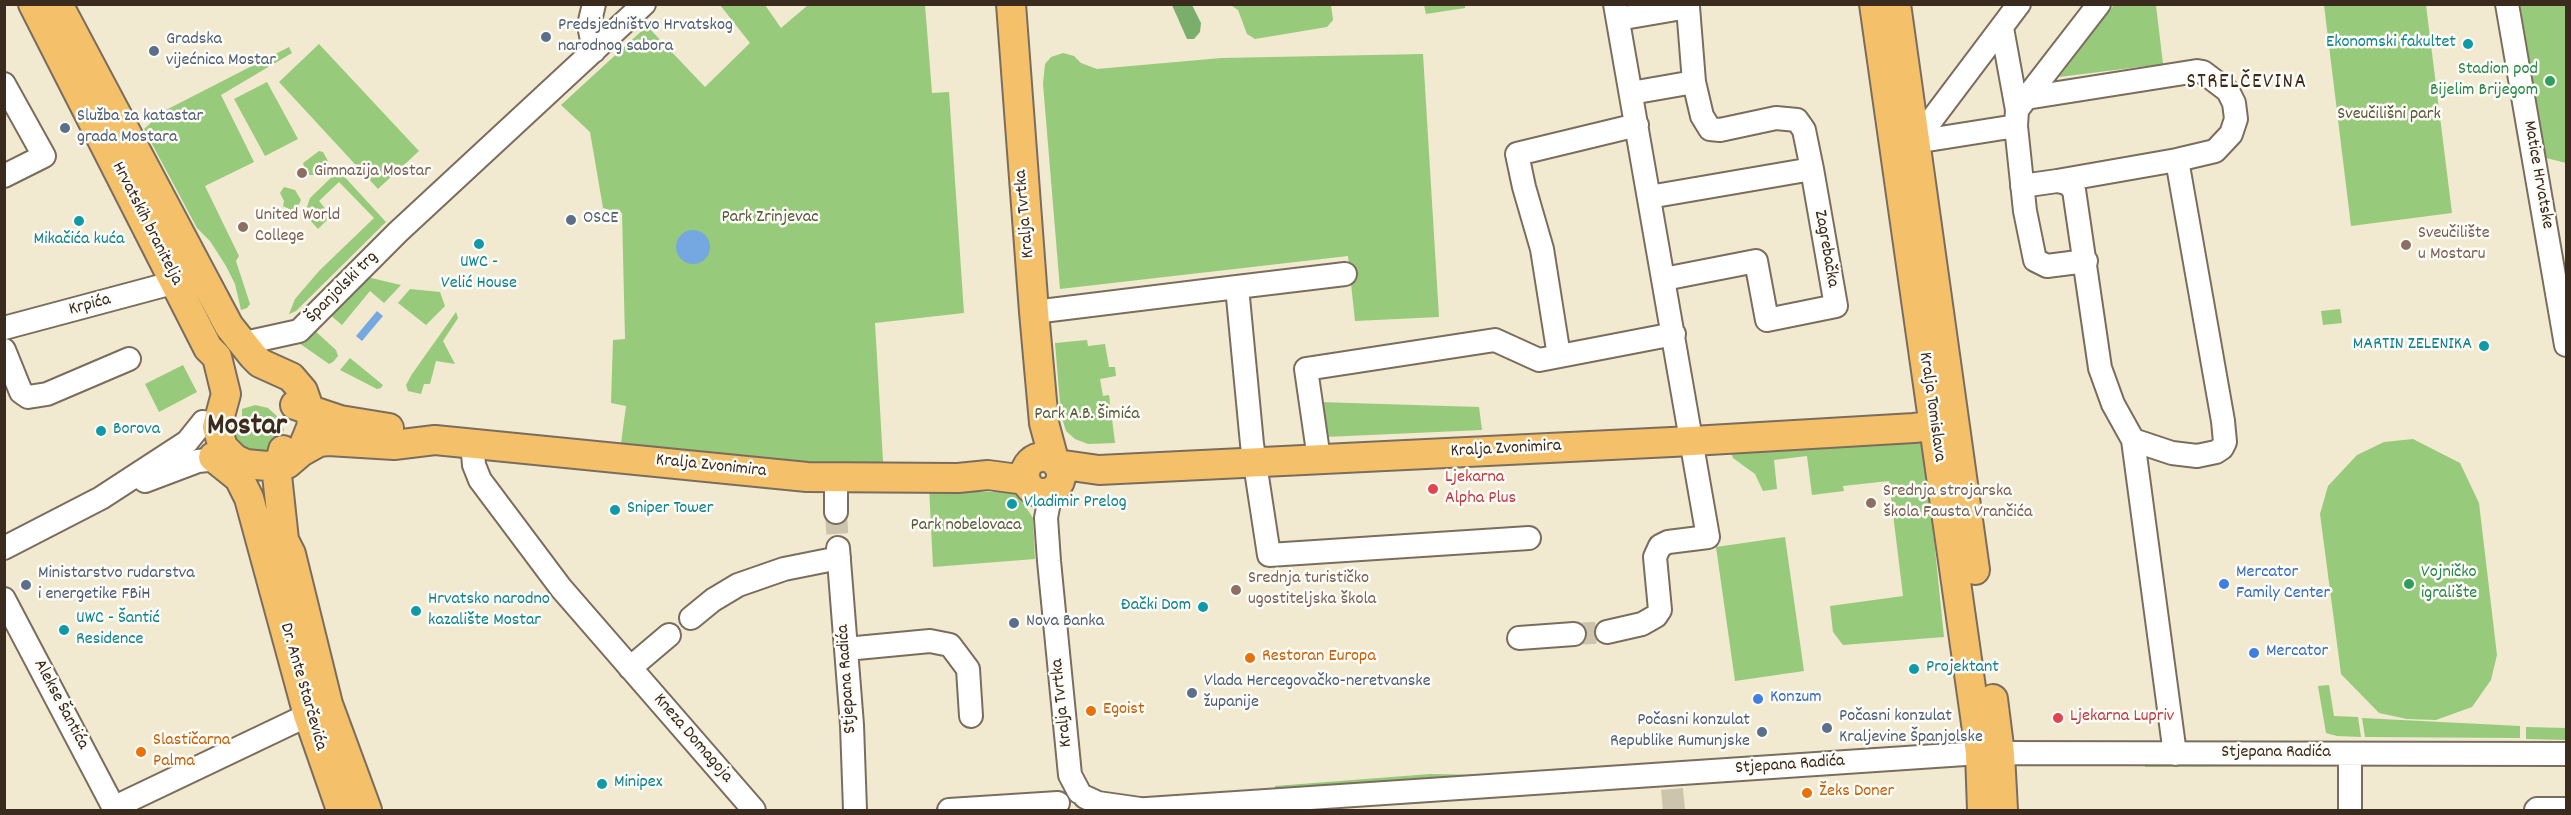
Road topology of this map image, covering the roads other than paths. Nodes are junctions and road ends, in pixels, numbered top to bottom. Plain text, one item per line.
1 (33, 4) edge
2 (58, 4) edge
3 (644, 4) edge
4 (1011, 4) edge
5 (1874, 4) edge
6 (1896, 4) edge
7 (2019, 4) edge
8 (2099, 4) edge
9 (2507, 4) edge
10 (1687, 6) edge
11 (1617, 12) edge
12 (592, 15) edge
13 (2002, 28) junction
14 (594, 51) junction
15 (1694, 82) junction
16 (4, 84) edge
17 (1631, 93) junction
18 (2020, 111) junction
19 (1637, 125) junction
20 (1915, 142) junction
21 (2177, 160) junction
22 (1812, 169) junction
23 (4, 176) edge
24 (2057, 181) junction
25 (2022, 186) junction
26 (1650, 197) junction
27 (2086, 261) junction
28 (1345, 274) dead end
29 (1664, 279) junction
30 (176, 282) junction
31 (1237, 287) junction
32 (1034, 312) junction
33 (4, 328) edge
34 (239, 334) junction
35 (1674, 334) junction
36 (2566, 345) edge
37 (4, 350) edge
38 (1559, 356) junction
39 (129, 359) dead end
40 (261, 379) junction
41 (219, 387) junction
42 (301, 407) junction
43 (203, 422) junction
44 (1944, 425) junction
45 (435, 440) junction
46 (1692, 441) junction
47 (472, 442) junction
48 (2137, 447) junction
49 (1319, 459) junction
50 (232, 460) junction
51 (291, 460) junction
52 (1254, 462) junction
53 (836, 478) junction
54 (1043, 478) junction
55 (101, 498) junction
56 (836, 512) tunnel mouth
57 (1529, 538) dead end
58 (4, 548) edge
59 (280, 558) junction
60 (6, 606) edge
61 (691, 618) dead end
62 (1607, 632) tunnel mouth
63 (1574, 634) tunnel mouth
64 (669, 635) dead end
65 (1519, 638) dead end
66 (846, 649) junction
67 (630, 668) junction
68 (308, 715) junction
69 (971, 716) dead end
70 (2566, 753) edge
71 (1990, 754) junction
72 (2175, 754) junction
73 (2350, 754) junction
74 (1072, 798) edge
75 (1413, 801) edge
76 (1325, 803) edge
77 (114, 809) edge
78 (2566, 809) edge
79 (341, 810) edge
80 (367, 810) edge
81 (754, 810) edge
82 (855, 810) edge
83 (949, 810) edge
84 (1136, 810) edge
85 (1982, 810) edge
86 (2003, 810) edge
87 (2350, 810) edge
88 (2536, 810) edge

1 - 30 main road, Hrvatskih branitelja
2 - 34 main road
3 - 14 street, Španjolski trg
4 - 32 main road, Kralja Tvrtka
5 - 44 main road, Kralja Tomislava
6 - 20 main road, Kralja Tomislava
7 - 13 street
8 - 18 street
9 - 36 street, Matice Hrvatske
10 - 11 street
10 - 15 street
11 - 17 street
12 - 14 street
13 - 18 street
13 - 20 street
14 - 34 street, Španjolski trg
15 - 17 street
15 - 22 street
16 - 23 street
17 - 19 street
18 - 20 street
18 - 21 street
18 - 25 street
19 - 26 street
19 - 38 street
20 - 44 main road, Kralja Tomislava
21 - 24 street
21 - 48 street
22 - 26 street
22 - 29 street, Zagrebačka
24 - 25 street
24 - 27 street
25 - 27 street
26 - 29 street
27 - 48 street
28 - 31 street
29 - 35 street
30 - 33 street, Krpića
30 - 41 main road, Hrvatskih branitelja
31 - 32 street
31 - 52 street
32 - 54 main road, Kralja Tvrtka
34 - 40 main road
34 - 42 main road
35 - 38 street
35 - 46 street
37 - 39 street
38 - 49 street
40 - 41 main road
40 - 42 main road
41 - 43 main road
41 - 50 main road
42 - 45 main road, Kralja Zvonimira
42 - 51 main road
43 - 50 main road
43 - 55 street
44 - 46 main road, Kralja Zvonimira
44 - 71 main road, Kralja Tomislava
45 - 47 main road, Kralja Zvonimira
45 - 51 main road, Kralja Zvonimira
46 - 49 main road, Kralja Zvonimira
46 - 62 street
47 - 53 main road, Kralja Zvonimira
47 - 67 street, Kneza Domagoja
48 - 72 street
49 - 52 main road, Kralja Zvonimira
50 - 51 main road
50 - 55 street
50 - 59 main road, Dr. Ante Starčevića
51 - 59 main road, Dr. Ante Starčevića
52 - 54 main road, Kralja Zvonimira
52 - 57 street
53 - 54 main road, Kralja Zvonimira
53 - 56 street
54 - 74 street, Kralja Tvrtka
55 - 58 street
59 - 68 main road, Dr. Ante Starčevića
59 - 80 main road
60 - 77 street, Alekse Šantića
61 - 66 street, Stjepana Radića
63 - 65 street
64 - 67 street
66 - 69 street
66 - 82 street, Stjepana Radića
67 - 81 street, Kneza Domagoja
68 - 77 street
68 - 79 main road, Dr. Ante Starčevića
70 - 73 street, Stjepana Radića
71 - 72 street, Stjepana Radića
71 - 75 street, Stjepana Radića
71 - 85 main road, Kralja Tomislava
71 - 86 main road, Kralja Tomislava
72 - 73 street, Stjepana Radića
73 - 87 street, Stjepana Radića
74 - 83 street, Stjepana Radića
74 - 84 street, Stjepana Radića
75 - 76 street, Stjepana Radića
76 - 84 street, Stjepana Radića
78 - 88 street

